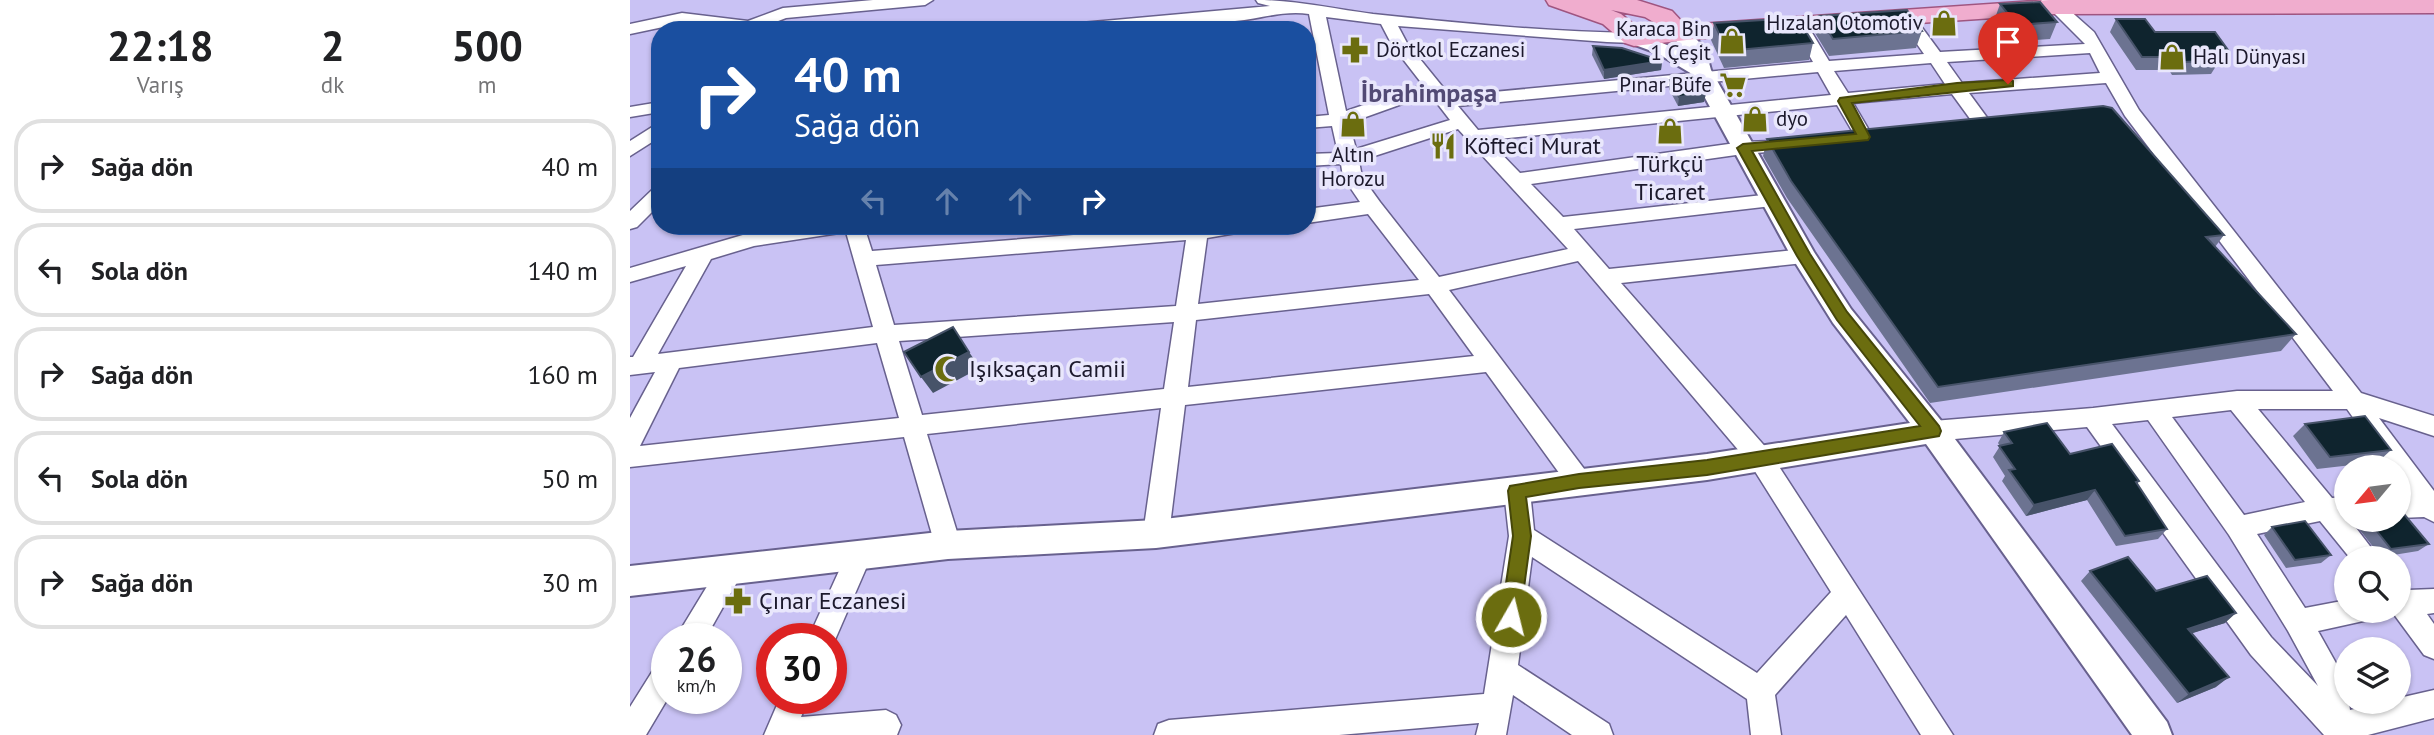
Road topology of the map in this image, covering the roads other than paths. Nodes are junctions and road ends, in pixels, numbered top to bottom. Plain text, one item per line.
1 (678, 0) edge
2 (794, 0) edge
3 (925, 0) edge
4 (1264, 0) edge
5 (1558, 0) edge
6 (1291, 3) edge
7 (2085, 3) edge
8 (2052, 4) edge
9 (2434, 6) edge
10 (1910, 8) edge
11 (1605, 10) edge
12 (1652, 11) junction
13 (1317, 12) junction
14 (783, 13) junction
15 (682, 18) junction
16 (668, 21) edge
17 (703, 21) edge
18 (766, 21) edge
19 (1171, 21) edge
20 (1388, 22) junction
21 (1799, 24) junction
22 (651, 25) edge
23 (630, 29) edge
24 (1528, 31) junction
25 (1678, 32) junction
26 (1634, 38) junction
27 (2092, 41) junction
28 (1935, 56) junction
29 (1825, 66) junction
30 (1701, 73) junction
31 (2112, 77) junction
32 (1957, 87) junction
33 (1440, 95) junction
34 (1844, 101) junction
35 (651, 108) edge
36 (630, 112) edge
37 (1723, 112) junction
38 (2131, 112) junction
39 (2104, 114) edge
40 (1339, 120) junction
41 (1316, 122) edge
42 (1956, 126) edge
43 (1467, 130) junction
44 (651, 135) edge
45 (1864, 137) edge
46 (1810, 142) edge
47 (1743, 148) junction
48 (630, 150) edge
49 (1348, 158) junction
50 (1316, 160) edge
51 (1517, 180) junction
52 (1772, 200) junction
53 (651, 202) edge
54 (1373, 207) junction
55 (1316, 215) edge
56 (630, 222) edge
57 (1558, 224) junction
58 (780, 235) edge
59 (857, 235) edge
60 (1133, 235) edge
61 (1197, 235) edge
62 (1583, 253) junction
63 (703, 254) junction
64 (1804, 256) junction
65 (864, 260) junction
66 (630, 275) edge
67 (1605, 277) junction
68 (1435, 286) junction
69 (1188, 313) junction
70 (884, 334) junction
71 (671, 362) junction
72 (1489, 363) junction
73 (635, 366) edge
74 (1174, 396) junction
75 (2237, 400) junction
76 (2353, 400) junction
77 (2154, 411) junction
78 (2093, 417) junction
79 (2434, 426) edge
80 (916, 427) junction
81 (1933, 431) junction
82 (630, 441) edge
83 (630, 457) edge
84 (1760, 458) junction
85 (1579, 481) junction
86 (1517, 491) junction
87 (2334, 506) edge
88 (2334, 508) edge
89 (2412, 508) edge
90 (2432, 509) edge
91 (2238, 527) junction
92 (1156, 534) junction
93 (1522, 536) junction
94 (948, 544) junction
95 (858, 557) junction
96 (732, 568) junction
97 (630, 581) edge
98 (1847, 594) junction
99 (2434, 601) edge
100 (2411, 602) edge
101 (2334, 615) edge
102 (2411, 616) edge
103 (2298, 622) junction
104 (699, 623) edge
105 (829, 623) edge
106 (2434, 646) edge
107 (1503, 671) junction
108 (1760, 691) junction
109 (651, 700) edge
110 (2434, 704) edge
111 (788, 714) edge
112 (1493, 721) edge
113 (2340, 731) edge
114 (630, 734) edge
115 (779, 734) edge
116 (883, 735) edge
117 (1169, 735) edge
118 (1598, 735) edge
119 (1766, 735) edge
120 (1938, 735) edge
121 (2154, 735) edge

1 - 15 street
2 - 14 street
3 - 14 street
4 - 6 street
5 - 11 main road
6 - 13 street
6 - 19 street
7 - 8 main road
7 - 9 main road
7 - 27 street
8 - 10 main road
8 - 27 street
10 - 12 main road
10 - 21 main road
10 - 28 street
11 - 12 main road
11 - 24 street
11 - 26 main road
12 - 25 main road
13 - 20 street
13 - 40 street
14 - 18 street
15 - 16 street
15 - 17 street
20 - 24 street
20 - 33 street
21 - 25 main road
21 - 29 street
22 - 23 street
24 - 26 street
25 - 26 main road
25 - 30 street
26 - 30 street
27 - 28 street
27 - 31 street
28 - 29 street
28 - 32 street
29 - 30 street
29 - 34 street
30 - 33 street
30 - 37 street
31 - 32 street
31 - 38 street
32 - 34 street
32 - 42 street
33 - 40 street
33 - 43 street
34 - 37 street
34 - 45 street
35 - 36 street
37 - 43 street
37 - 47 street
38 - 39 street
38 - 76 street
40 - 41 street
40 - 49 street
43 - 49 street
43 - 51 street
44 - 48 street
46 - 47 street
47 - 51 street
47 - 52 street
49 - 50 street
49 - 54 street
51 - 57 street
52 - 57 street
52 - 64 street
53 - 56 street
54 - 55 street
54 - 68 street
57 - 62 street
58 - 63 street
59 - 65 street
60 - 65 street
61 - 69 street
62 - 67 street
62 - 68 street
63 - 66 street
63 - 73 street
64 - 67 street
64 - 81 street
65 - 70 street
67 - 84 street
68 - 69 street
68 - 72 street
69 - 70 street
69 - 74 street
70 - 71 street
70 - 80 street
71 - 73 street
71 - 82 street
72 - 74 street
72 - 85 street
74 - 80 street
74 - 92 street
75 - 76 street
75 - 77 street
75 - 87 street
76 - 79 street
76 - 90 street
77 - 78 street
77 - 91 street
78 - 81 street
78 - 113 street
80 - 83 street
80 - 94 street
81 - 84 street
81 - 121 street
84 - 85 street
84 - 98 street
85 - 86 street
86 - 92 street
86 - 93 street
88 - 91 street
89 - 90 street
91 - 103 street
92 - 94 street
93 - 107 street
93 - 108 street
94 - 95 street
95 - 96 street
95 - 105 street
96 - 97 street
96 - 104 street
98 - 108 street
98 - 120 street
99 - 100 street
101 - 103 street
102 - 106 street
103 - 113 street
107 - 112 street
107 - 118 street
108 - 119 street
109 - 114 street
110 - 113 street
111 - 115 street
112 - 117 street
115 - 116 street

